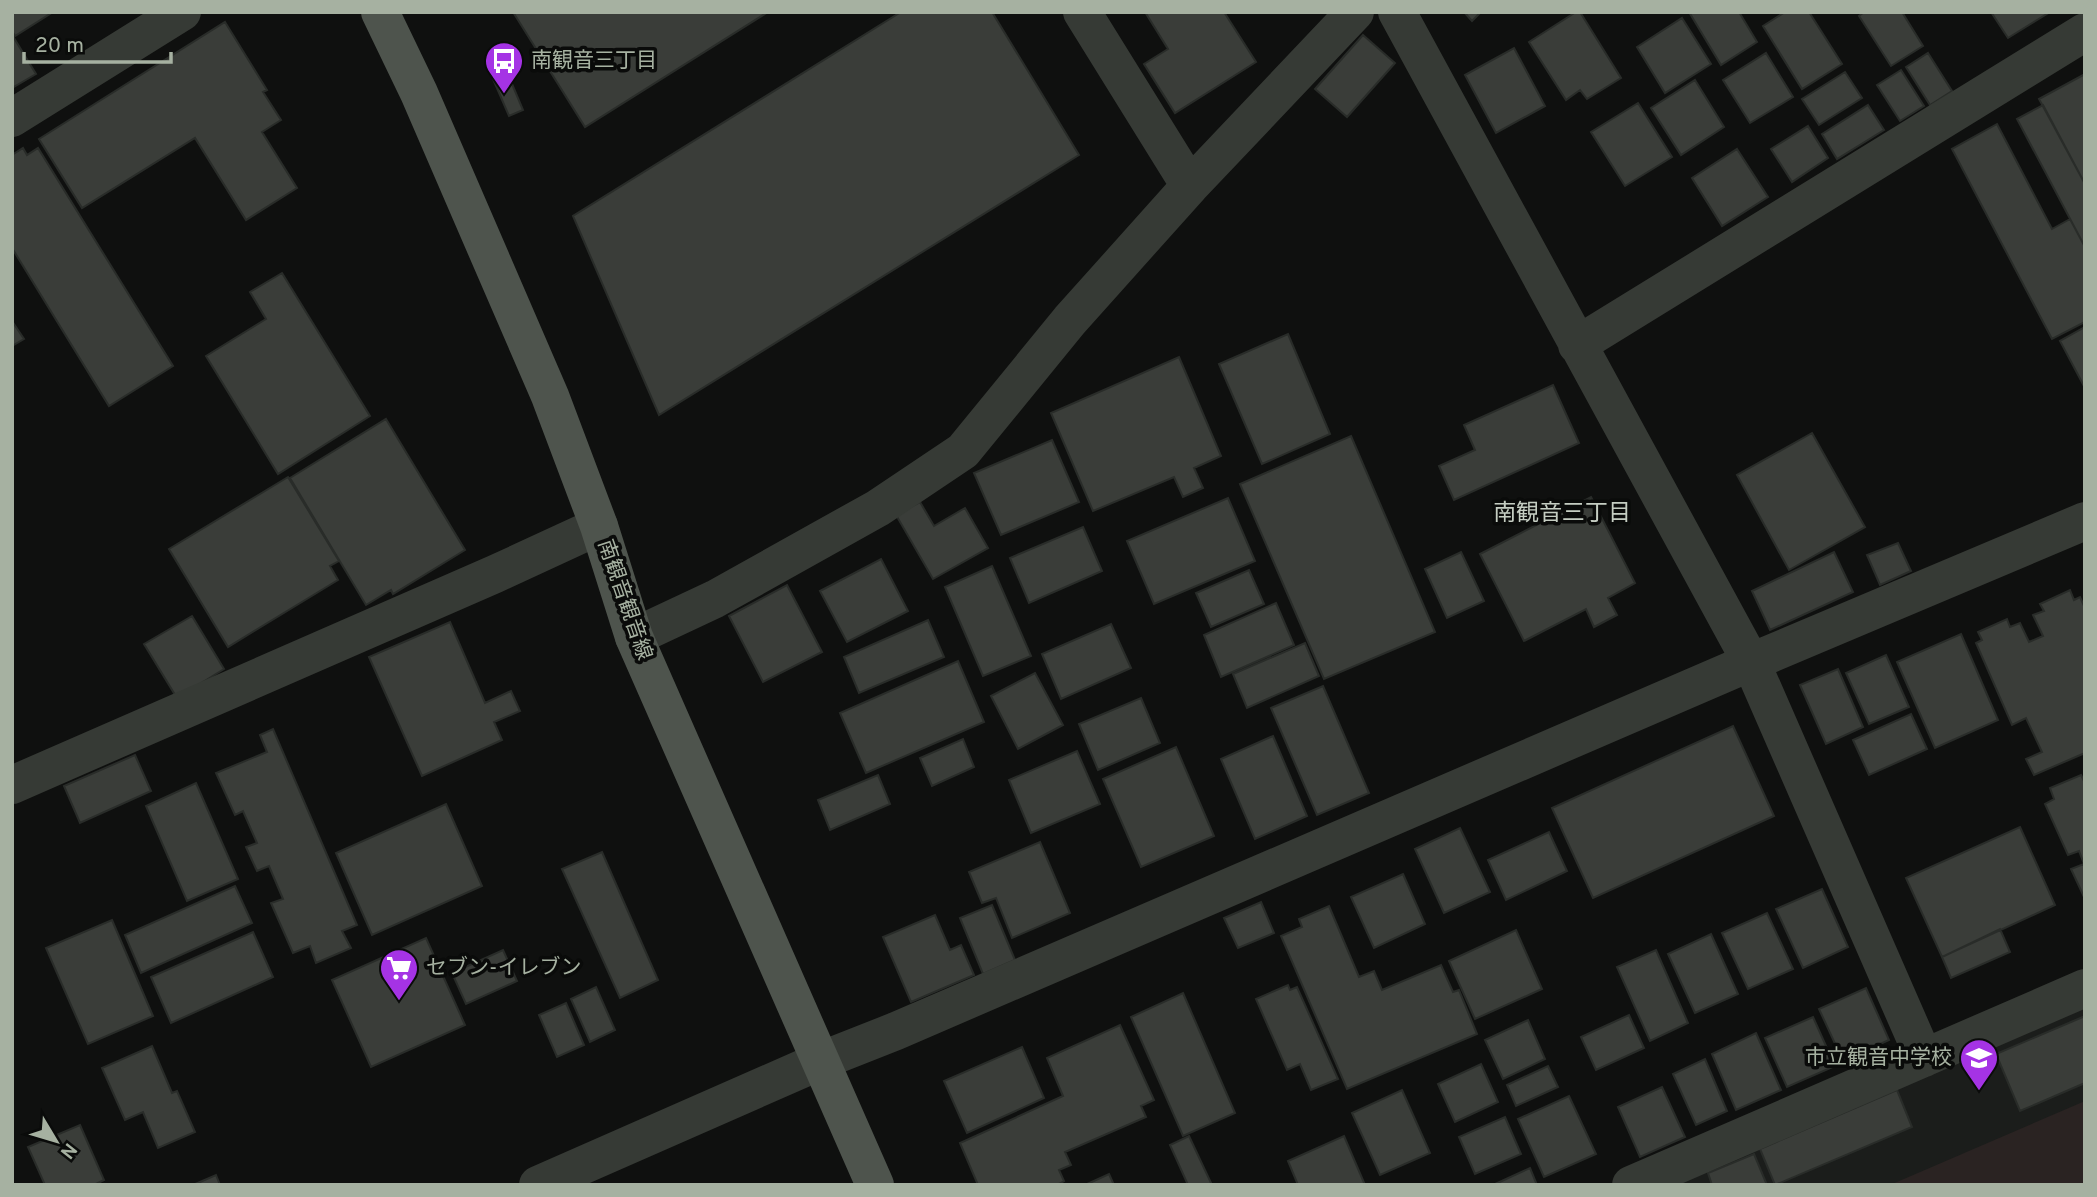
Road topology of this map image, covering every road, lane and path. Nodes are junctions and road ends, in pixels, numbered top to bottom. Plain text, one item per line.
1 (182, 12) edge
2 (380, 12) edge
3 (1082, 12) edge
4 (1355, 12) edge
5 (1396, 12) edge
6 (2085, 32) edge
7 (12, 118) edge
8 (1190, 186) junction
9 (1577, 345) junction
10 (2085, 522) edge
11 (599, 526) junction
12 (634, 637) junction
13 (1751, 662) junction
14 (12, 785) edge
15 (2085, 988) edge
16 (1924, 1058) junction
17 (820, 1061) junction
18 (538, 1185) edge
19 (875, 1185) edge
20 (1631, 1185) edge

1 - 7 street
2 - 11 main road, 南観音観音線
3 - 8 street
4 - 8 street
5 - 9 street
6 - 9 street
8 - 12 street
9 - 13 street
10 - 13 street
11 - 12 main road, 南観音観音線
11 - 14 street
12 - 17 main road, 南観音観音線
13 - 16 street
13 - 17 street
15 - 16 street
16 - 20 street
17 - 18 street
17 - 19 main road, 南観音観音線

